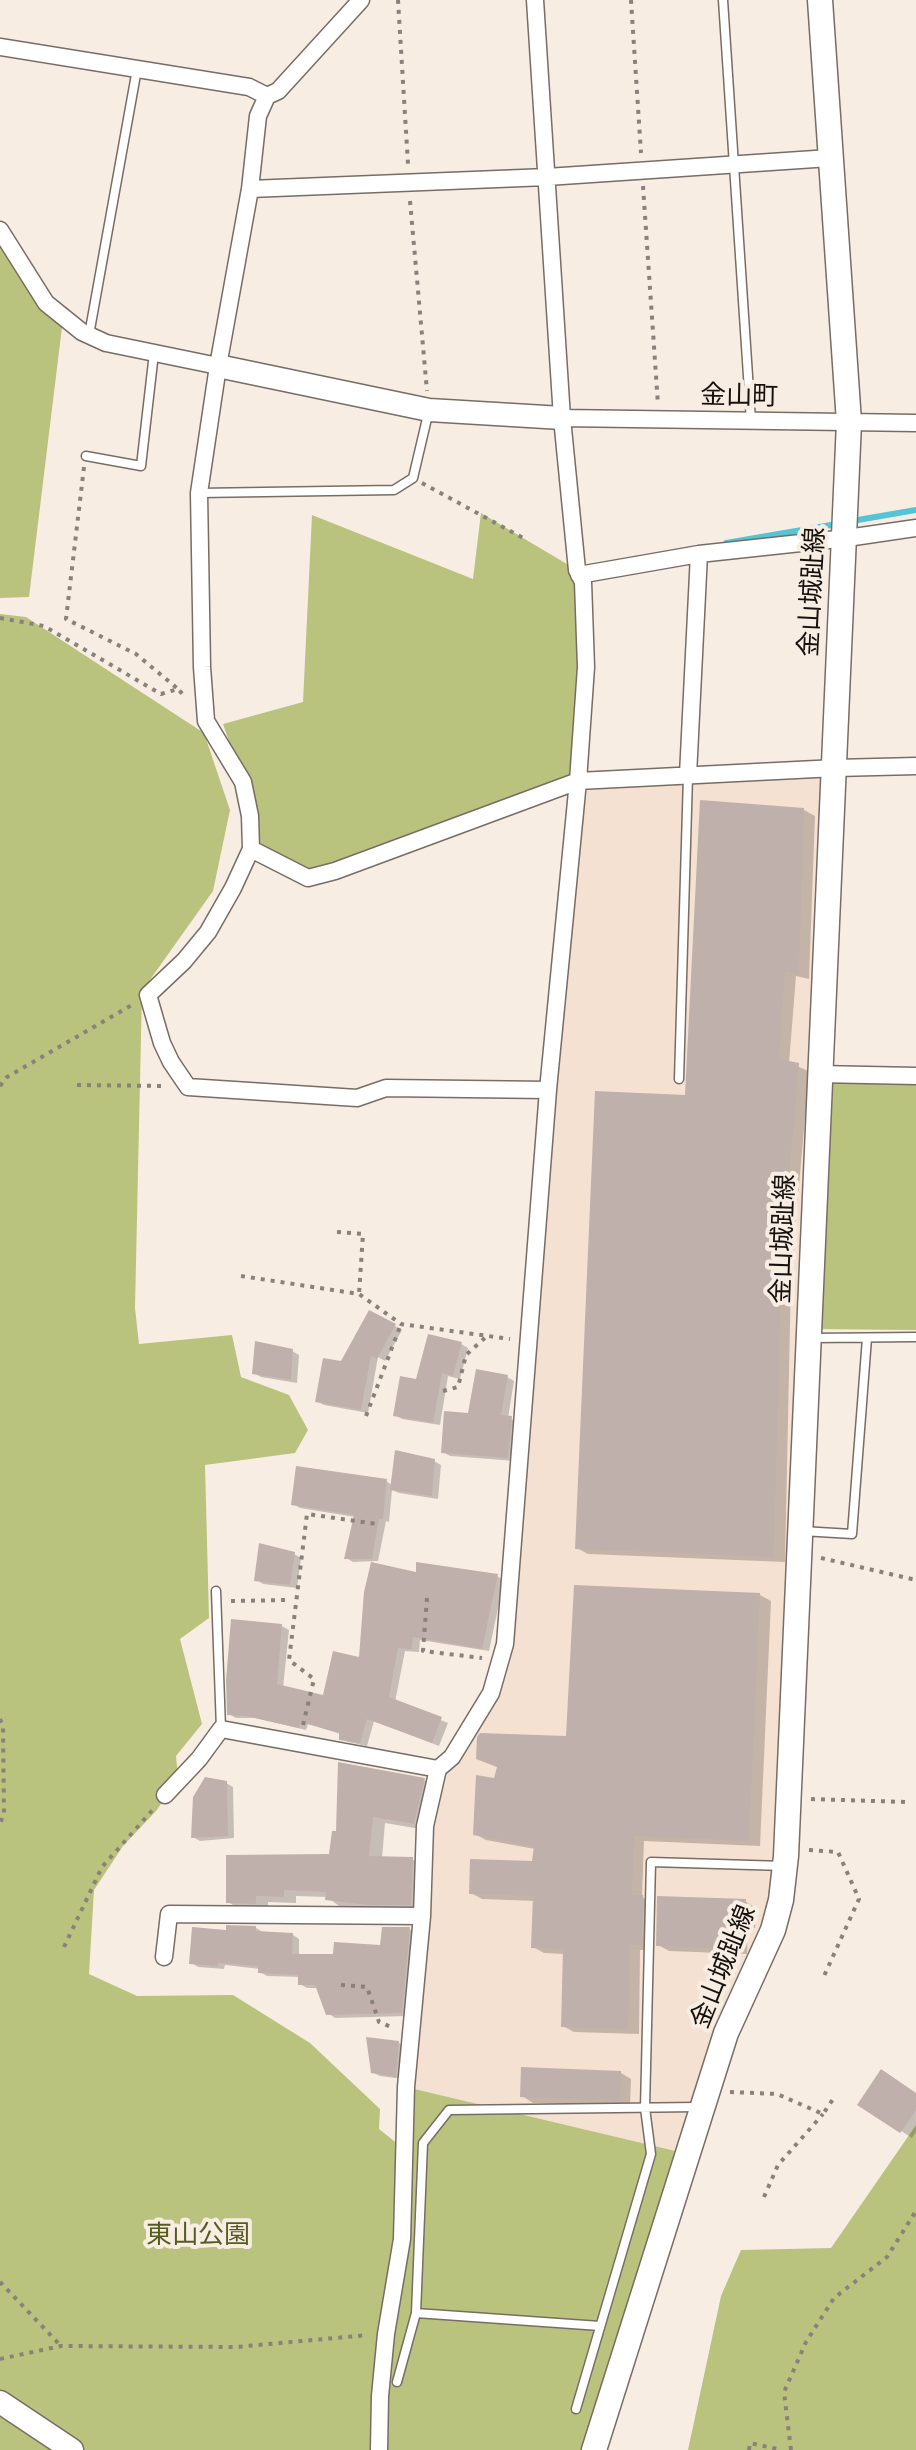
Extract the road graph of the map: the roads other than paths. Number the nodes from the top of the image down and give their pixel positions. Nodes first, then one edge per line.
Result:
1 (361, 0) edge
2 (535, 0) edge
3 (723, 0) edge
4 (820, 0) edge
5 (0, 47) edge
6 (137, 69) junction
7 (267, 96) junction
8 (830, 158) junction
9 (734, 165) junction
10 (547, 177) junction
11 (250, 189) junction
12 (0, 230) edge
13 (89, 335) junction
14 (154, 353) junction
15 (218, 366) junction
16 (429, 410) junction
17 (562, 418) junction
18 (751, 421) junction
19 (849, 422) junction
20 (916, 423) edge
21 (86, 456) road end
22 (199, 493) junction
23 (916, 528) edge
24 (843, 539) junction
25 (699, 554) junction
26 (579, 575) junction
27 (916, 766) edge
28 (833, 768) junction
29 (688, 775) junction
30 (578, 781) junction
31 (251, 849) junction
32 (818, 1074) junction
33 (916, 1076) edge
34 (679, 1079) dead end
35 (548, 1090) junction
36 (916, 1337) edge
37 (808, 1338) junction
38 (867, 1338) junction
39 (801, 1542) junction
40 (216, 1596) road end
41 (221, 1729) junction
42 (438, 1769) junction
43 (165, 1795) road end
44 (785, 1856) junction
45 (422, 1916) junction
46 (164, 1957) dead end
47 (705, 2099) junction
48 (645, 2108) junction
49 (416, 2313) junction
50 (600, 2326) junction
51 (397, 2382) dead end
52 (0, 2402) edge
53 (576, 2409) dead end
54 (72, 2450) edge
55 (379, 2450) edge
56 (594, 2450) edge

1 - 7 street
2 - 10 street
3 - 9 lane
4 - 8 main road, 金山城趾線
5 - 6 street
6 - 7 street
6 - 13 lane
7 - 11 street
8 - 9 street
8 - 19 main road, 金山城趾線
9 - 10 street
9 - 18 lane
10 - 11 street
10 - 17 street
11 - 15 street
12 - 13 street
13 - 14 street
14 - 15 street
14 - 21 lane
15 - 16 street
15 - 22 street
16 - 17 street
16 - 22 lane
17 - 18 street, 金山町
17 - 26 street
18 - 19 street, 金山町
19 - 20 street, 金山町
19 - 24 main road, 金山城趾線
22 - 31 street
23 - 24 street
24 - 25 street
24 - 28 main road, 金山城趾線
25 - 26 street
25 - 29 street
26 - 30 street
27 - 28 street
28 - 29 street
28 - 32 main road, 金山城趾線
29 - 30 street
29 - 34 lane
30 - 31 street
30 - 35 street
31 - 35 street
32 - 33 street
32 - 37 main road, 金山城趾線
35 - 42 street
36 - 38 lane
37 - 38 lane
37 - 39 main road, 金山城趾線
38 - 39 lane
39 - 44 main road, 金山城趾線
40 - 41 lane
41 - 42 street
41 - 43 street
42 - 45 street
44 - 47 main road, 金山城趾線
44 - 48 lane
45 - 46 street
45 - 55 street
47 - 48 lane
47 - 56 main road, 金山城趾線
48 - 49 lane
48 - 50 lane
49 - 50 lane
49 - 51 lane
50 - 53 lane
52 - 54 street

